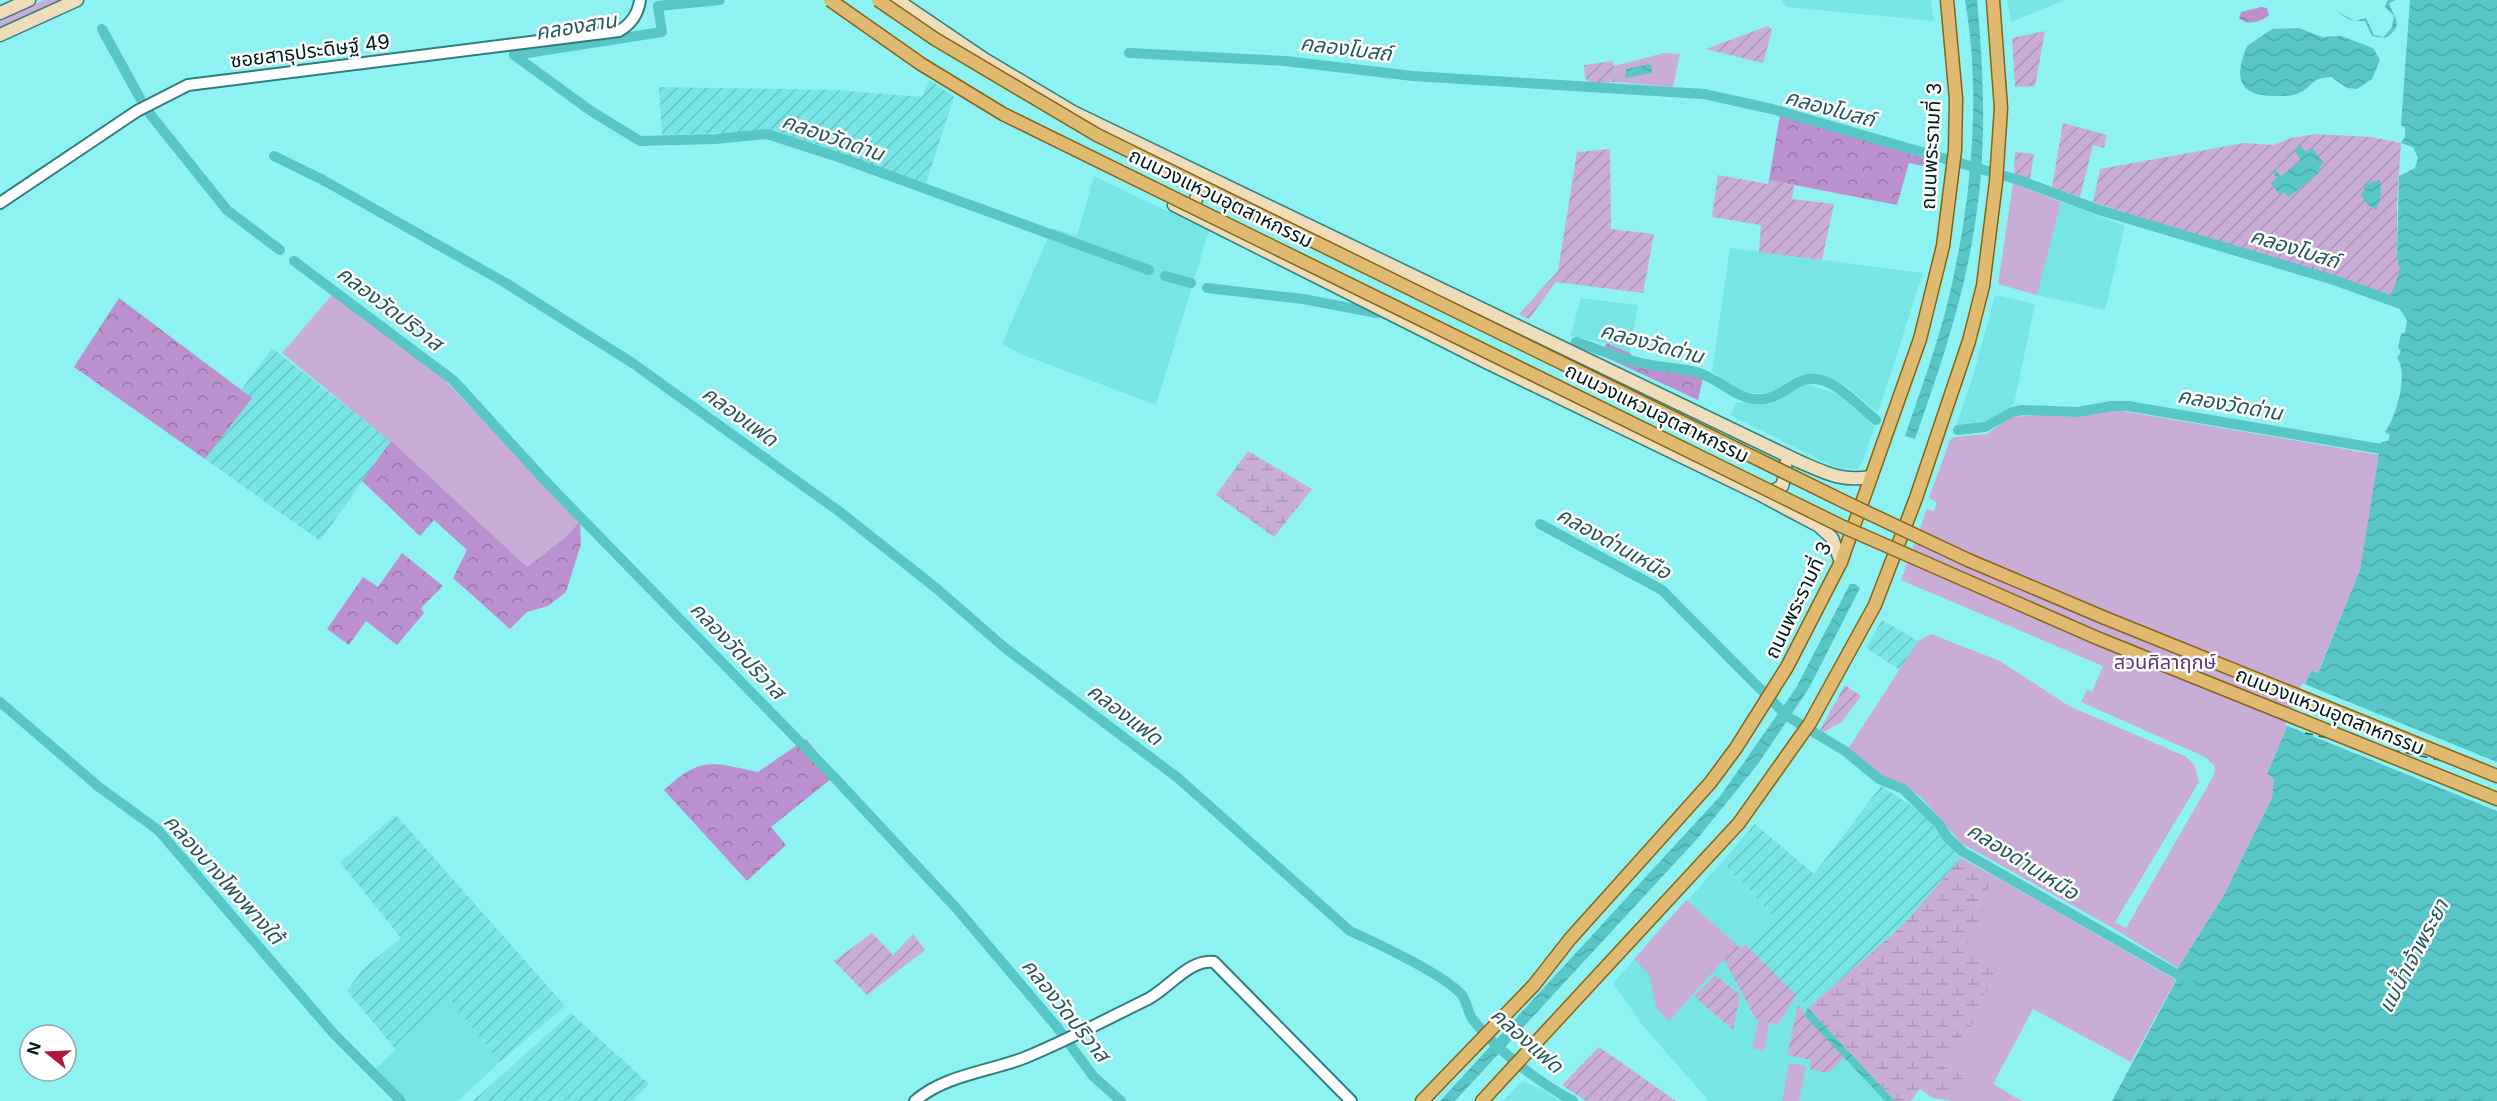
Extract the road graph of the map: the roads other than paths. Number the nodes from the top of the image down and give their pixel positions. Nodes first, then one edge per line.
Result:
1 (29, 0) edge
2 (77, 0) edge
3 (640, 0) edge
4 (824, 0) edge
5 (830, 0) edge
6 (878, 0) edge
7 (897, 0) edge
8 (1947, 0) edge
9 (1993, 0) edge
10 (0, 13) edge
11 (0, 35) edge
12 (1222, 183) junction
13 (0, 203) edge
14 (1205, 221) junction
15 (1774, 449) junction
16 (1871, 477) junction
17 (1757, 492) junction
18 (1841, 562) junction
19 (2497, 776) edge
20 (2497, 799) edge
21 (915, 1101) edge
22 (1351, 1101) edge
23 (1422, 1101) edge
24 (1482, 1101) edge

1 - 10 main road
2 - 11 main road
3 - 13 street, ซอยสาธุประดิษฐ์ 49
4 - 14 main road, ถนนวงแหวนอุตสาหกรรม
5 - 20 main road, ถนนวงแหวนอุตสาหกรรม, bridge
6 - 19 main road, ถนนวงแหวนอุตสาหกรรม, bridge
7 - 12 main road, ถนนวงแหวนอุตสาหกรรม
8 - 16 main road, ถนนพระรามที่ 3
9 - 24 main road
12 - 14 main road
12 - 15 main road, ถนนวงแหวนอุตสาหกรรม
14 - 17 main road, ถนนวงแหวนอุตสาหกรรม
15 - 16 main road, ถนนวงแหวนอุตสาหกรรม
15 - 17 main road
16 - 18 main road, ถนนพระรามที่ 3
17 - 18 main road, ถนนวงแหวนอุตสาหกรรม
18 - 23 main road, ถนนพระรามที่ 3
21 - 22 street

